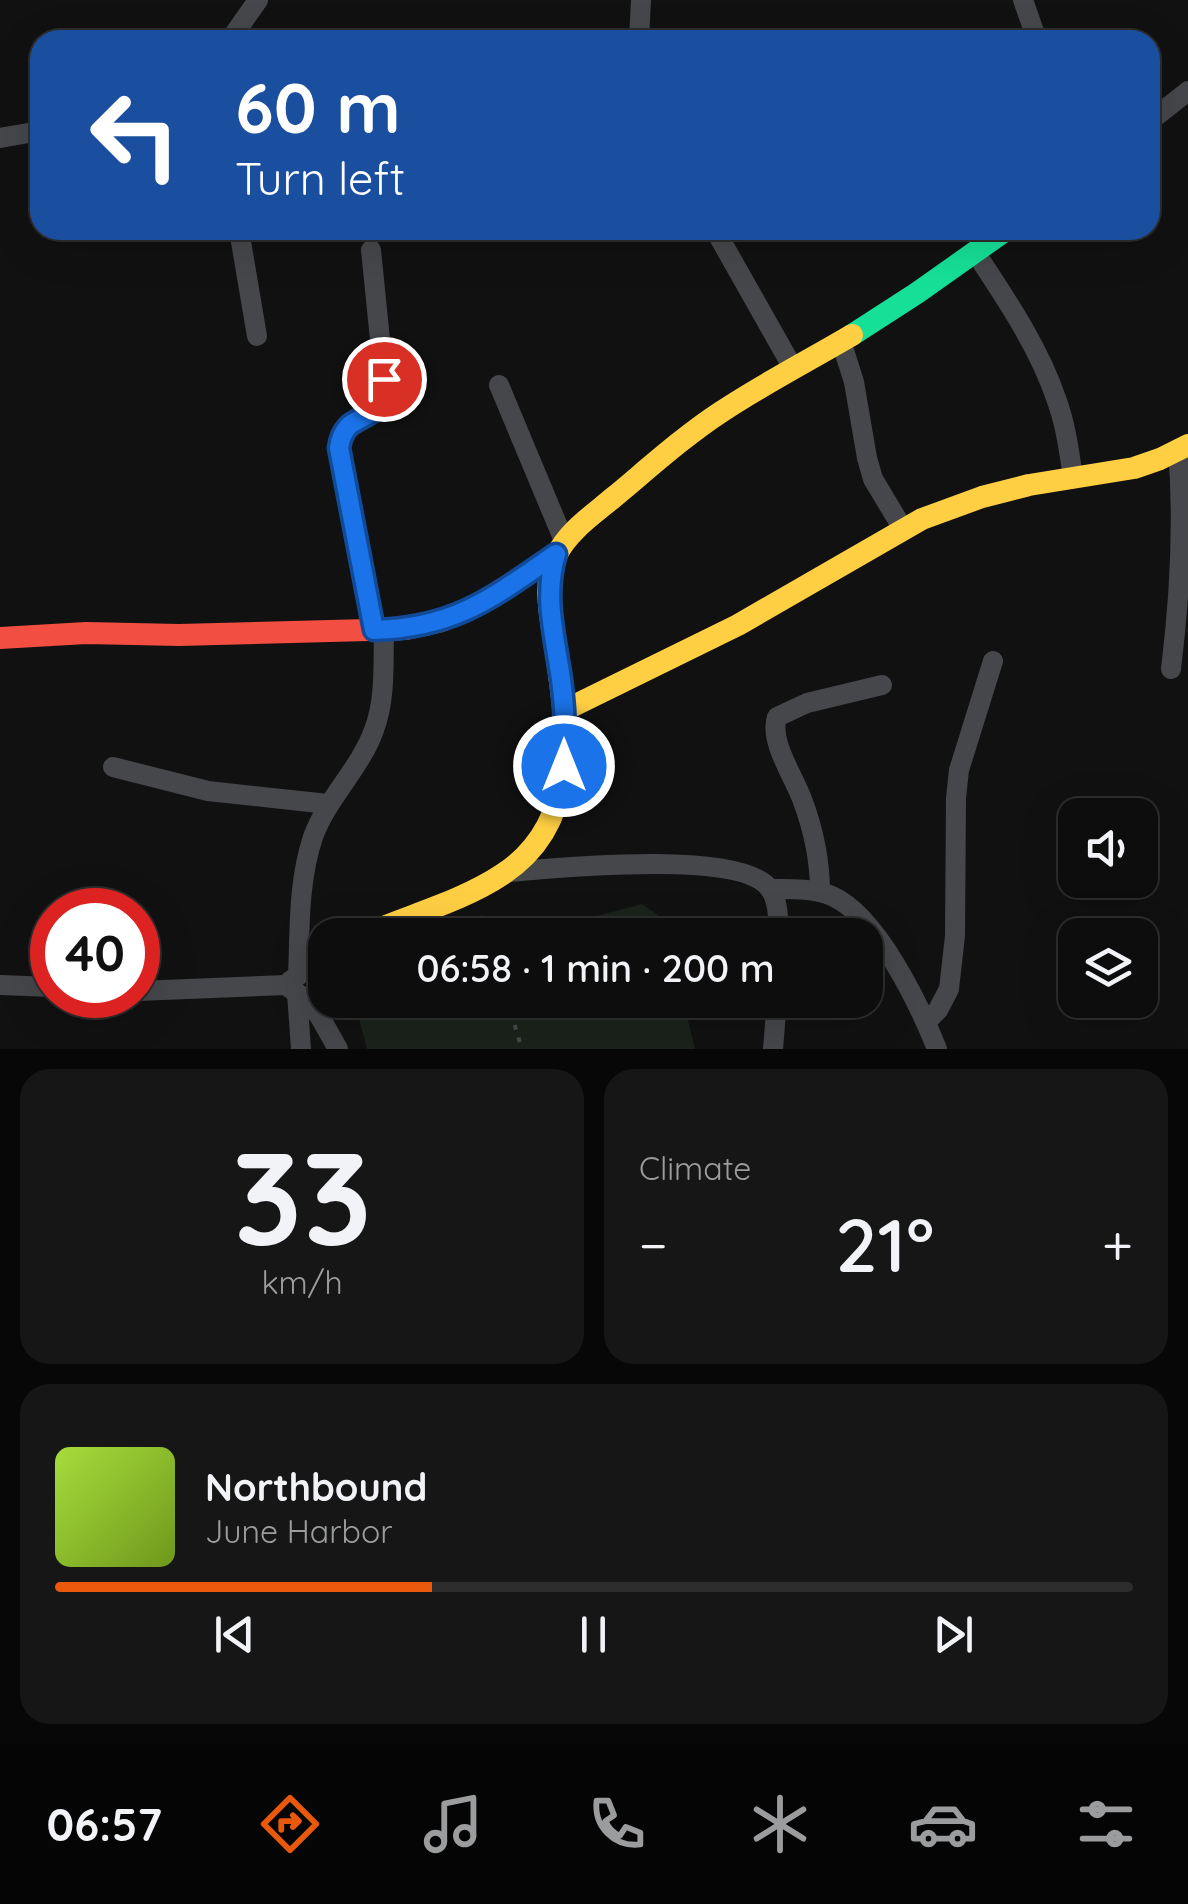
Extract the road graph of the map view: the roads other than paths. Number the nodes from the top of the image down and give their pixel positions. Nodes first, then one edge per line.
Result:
1 (258, 0) edge
2 (641, 0) edge
3 (1023, 0) edge
4 (237, 30) edge
5 (640, 30) edge
6 (1034, 30) edge
7 (1188, 92) edge
8 (1160, 113) edge
9 (30, 133) edge
10 (0, 138) edge
11 (241, 240) edge
12 (721, 240) edge
13 (992, 240) edge
14 (371, 250) dead end
15 (975, 252) junction
16 (257, 336) dead end
17 (841, 342) junction
18 (793, 368) junction
19 (499, 385) dead end
20 (1183, 447) edge
21 (1072, 477) junction
22 (1185, 511) edge
23 (903, 530) junction
24 (560, 549) junction
25 (379, 630) junction
26 (0, 638) edge
27 (993, 662) dead end
28 (1171, 669) dead end
29 (882, 685) dead end
30 (564, 710) junction
31 (113, 766) dead end
32 (328, 804) junction
33 (507, 872) junction
34 (770, 888) junction
35 (820, 892) junction
36 (405, 918) edge
37 (778, 918) edge
38 (308, 971) edge
39 (0, 984) edge
40 (293, 984) junction
41 (30, 986) edge
42 (160, 990) edge
43 (776, 1018) edge
44 (926, 1022) junction
45 (301, 1049) edge
46 (338, 1049) edge
47 (773, 1049) edge
48 (937, 1049) edge

1 - 4 street
2 - 5 street
3 - 6 street
7 - 8 street
9 - 10 street
11 - 16 street
12 - 18 street
13 - 15 street
14 - 25 street
15 - 17 street
15 - 21 street
17 - 18 street
17 - 23 street
18 - 24 street
19 - 24 street
20 - 21 street
20 - 22 street
21 - 23 street
22 - 28 street
23 - 30 street
24 - 25 street
24 - 30 street
25 - 26 street
25 - 32 street
27 - 44 street
29 - 35 street
30 - 33 street
31 - 32 street
32 - 40 street
33 - 34 street
33 - 36 street
34 - 35 street
34 - 37 street
35 - 44 street
38 - 40 street
39 - 41 street
40 - 42 street
40 - 45 street
40 - 46 street
43 - 47 street
44 - 48 street

